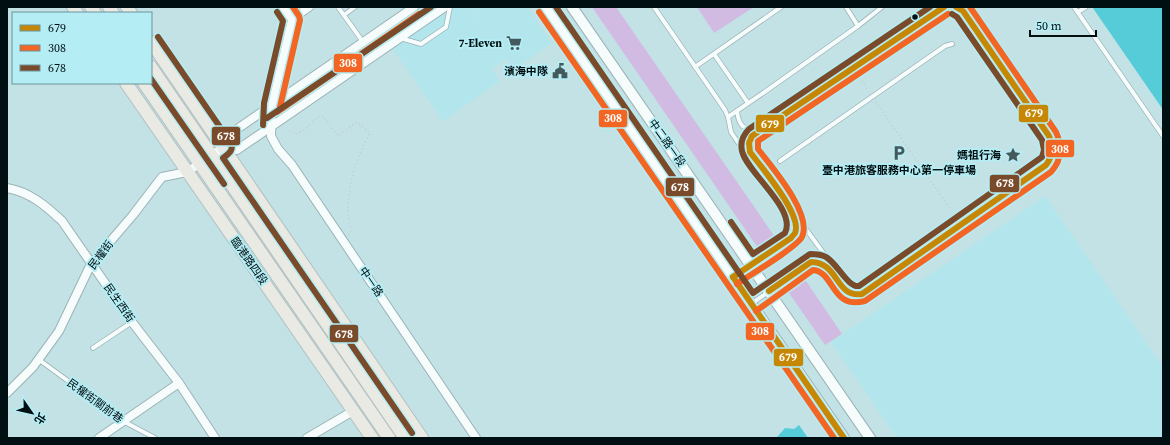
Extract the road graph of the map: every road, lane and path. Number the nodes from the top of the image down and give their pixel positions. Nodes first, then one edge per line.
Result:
1 (283, 7) edge
2 (295, 7) edge
3 (309, 7) edge
4 (338, 7) edge
5 (355, 7) edge
6 (414, 7) edge
7 (445, 7) edge
8 (450, 7) edge
9 (546, 7) edge
10 (572, 7) edge
11 (654, 7) edge
12 (781, 7) edge
13 (846, 7) edge
14 (882, 7) edge
15 (944, 7) edge
16 (956, 7) edge
17 (1074, 7) edge
18 (1086, 7) edge
19 (1078, 12) junction
20 (344, 15) junction
21 (292, 19) junction
22 (858, 26) junction
23 (400, 38) junction
24 (363, 42) junction
25 (152, 43) edge
26 (952, 44) dead end
27 (714, 54) junction
28 (695, 67) junction
29 (854, 68) junction
30 (152, 69) edge
31 (127, 84) edge
32 (145, 84) edge
33 (872, 97) junction
34 (748, 103) junction
35 (272, 105) junction
36 (737, 110) junction
37 (728, 117) junction
38 (271, 125) junction
39 (290, 131) dead end
40 (758, 132) junction
41 (1163, 136) edge
42 (224, 147) junction
43 (752, 155) junction
44 (212, 156) junction
45 (780, 161) dead end
46 (200, 164) junction
47 (187, 172) junction
48 (7, 188) edge
49 (787, 202) junction
50 (951, 210) dead end
51 (342, 240) junction
52 (91, 264) junction
53 (751, 265) junction
54 (836, 276) junction
55 (733, 278) junction
56 (769, 291) junction
57 (751, 304) junction
58 (132, 322) junction
59 (93, 348) dead end
60 (38, 359) junction
61 (178, 384) junction
62 (7, 393) edge
63 (353, 411) junction
64 (123, 421) junction
65 (99, 438) edge
66 (155, 438) edge
67 (215, 438) edge
68 (307, 438) edge
69 (372, 438) edge
70 (388, 438) edge
71 (405, 438) edge
72 (422, 438) edge
73 (476, 438) edge
74 (844, 438) edge
75 (870, 438) edge

1 - 21 street
2 - 21 street, 中一路
3 - 21 street
4 - 20 lane
5 - 20 lane
6 - 24 street
7 - 23 street
8 - 23 lane
9 - 55 street, 中二路一段
10 - 53 street, 中二路一段
11 - 28 lane
12 - 27 lane
13 - 22 lane
14 - 22 lane
15 - 29 lane
16 - 54 lane
17 - 19 lane
18 - 19 lane
19 - 41 lane
20 - 24 lane
21 - 35 street, 中一路
22 - 34 lane
23 - 38 street
24 - 35 street
25 - 42 main road
26 - 33 lane
27 - 28 lane
27 - 34 lane
28 - 37 lane
29 - 33 path
29 - 40 lane
30 - 44 main road
31 - 47 main road, 臨港路四段
32 - 46 main road, 臨港路四段
33 - 45 lane
33 - 50 path
34 - 36 lane
35 - 38 street, 中一路
35 - 42 street
36 - 37 lane
36 - 40 lane
37 - 43 lane
38 - 42 street
38 - 51 street, 中一路
39 - 51 path
40 - 43 lane
42 - 44 street, 民權街
42 - 72 main road
43 - 49 lane
44 - 46 street, 民權街
44 - 71 main road
46 - 47 street, 民權街
46 - 70 main road, 臨港路四段
47 - 52 street, 民權街
47 - 63 main road, 臨港路四段
48 - 52 street, 民生西街
49 - 53 lane
49 - 54 lane
51 - 73 street, 中一路
52 - 58 street, 民生西街
52 - 60 street, 民權街
53 - 55 lane
53 - 56 street, 中二路一段
54 - 56 lane
55 - 57 street, 中二路一段
56 - 57 lane
56 - 75 street, 中二路一段
57 - 74 street, 中二路一段
58 - 59 lane
58 - 61 street, 民生西街
60 - 62 street, 民權街
60 - 64 lane, 民權街關前巷
61 - 64 street
61 - 67 street, 民生西街
63 - 68 street
63 - 69 main road, 臨港路四段
64 - 65 street
64 - 66 lane, 民權街關前巷

